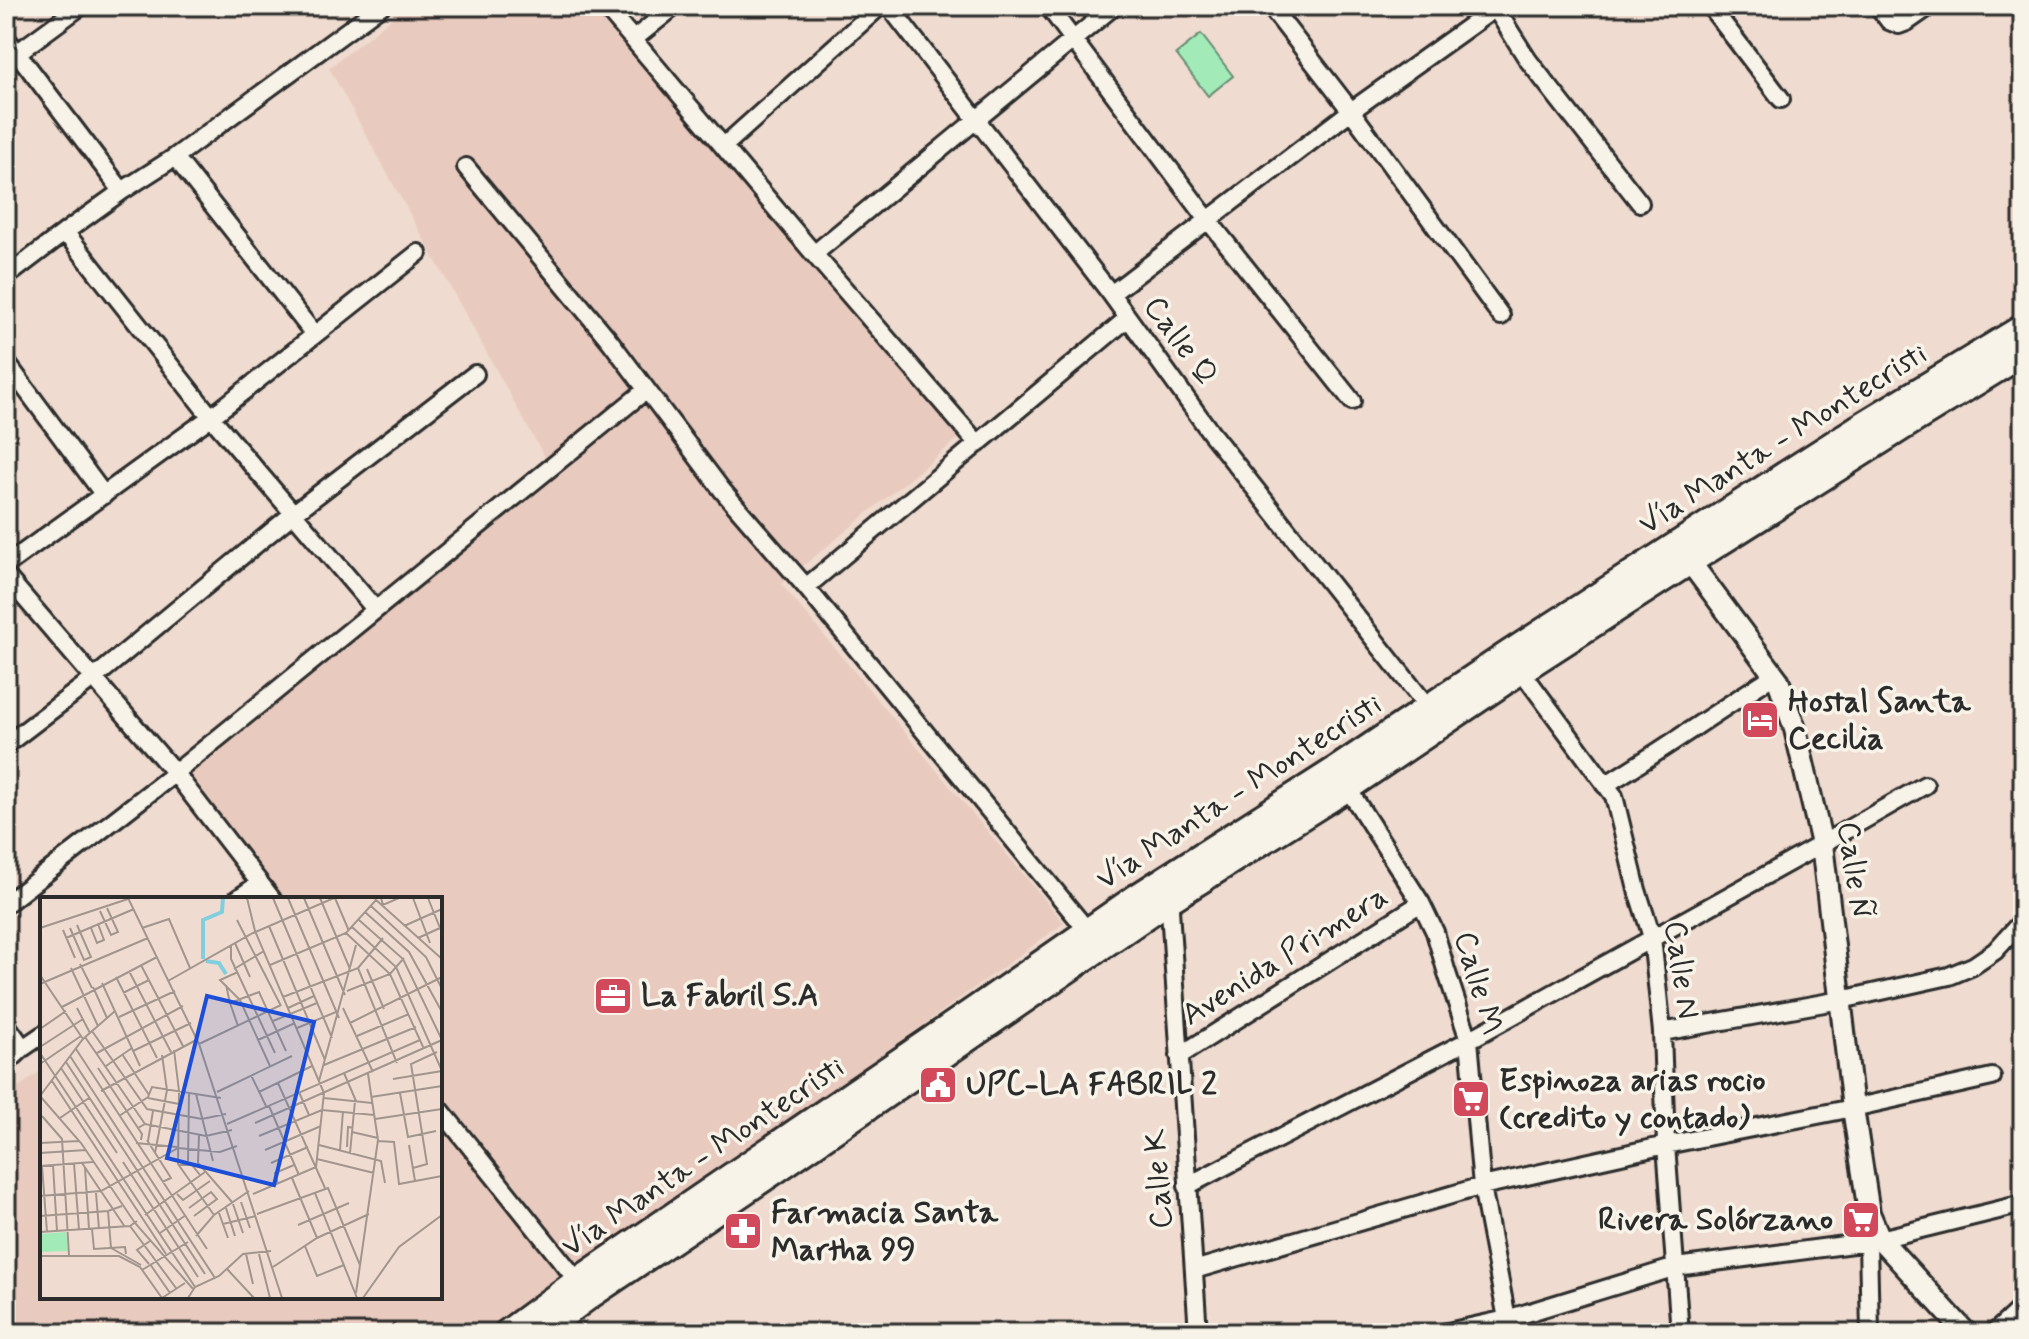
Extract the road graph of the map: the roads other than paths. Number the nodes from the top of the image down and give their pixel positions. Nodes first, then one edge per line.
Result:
1 (81, 6) edge
2 (381, 6) edge
3 (605, 6) edge
4 (675, 6) edge
5 (880, 6) edge
6 (889, 6) edge
7 (1048, 6) edge
8 (1114, 6) edge
9 (1270, 6) edge
10 (1710, 6) edge
11 (1878, 6) edge
12 (1930, 6) edge
13 (1496, 7) edge
14 (6, 38) edge
15 (634, 39) junction
16 (1073, 41) junction
17 (12, 57) edge
18 (1781, 99) dead end
19 (1351, 111) junction
20 (976, 119) junction
21 (724, 146) junction
22 (175, 157) junction
23 (466, 167) dead end
24 (122, 191) junction
25 (1640, 203) dead end
26 (1208, 220) junction
27 (65, 232) junction
28 (418, 253) dead end
29 (814, 254) junction
30 (6, 277) edge
31 (1111, 294) junction
32 (1501, 316) dead end
33 (1128, 318) junction
34 (2023, 327) edge
35 (314, 334) junction
36 (2023, 354) edge
37 (6, 362) edge
38 (475, 374) dead end
39 (646, 390) junction
40 (1352, 401) dead end
41 (211, 417) junction
42 (978, 444) junction
43 (104, 495) junction
44 (294, 513) junction
45 (1683, 553) junction
46 (6, 565) edge
47 (6, 576) edge
48 (806, 587) junction
49 (375, 609) junction
50 (1515, 662) junction
51 (1775, 675) junction
52 (94, 678) junction
53 (1435, 716) junction
54 (6, 745) edge
55 (175, 773) junction
56 (1342, 779) junction
57 (1605, 785) junction
58 (1925, 785) dead end
59 (1822, 844) junction
60 (260, 883) junction
61 (1168, 888) junction
62 (240, 897) edge
63 (270, 897) edge
64 (1421, 903) junction
65 (6, 904) edge
66 (2023, 920) edge
67 (1652, 937) junction
68 (1093, 938) junction
69 (1841, 1000) junction
70 (6, 1024) edge
71 (1662, 1032) junction
72 (40, 1036) edge
73 (1469, 1040) junction
74 (23, 1048) junction
75 (1179, 1056) junction
76 (6, 1064) edge
77 (1992, 1077) dead end
78 (1853, 1108) junction
79 (442, 1112) edge
80 (1666, 1145) junction
81 (1187, 1186) junction
82 (1482, 1186) junction
83 (2023, 1204) edge
84 (1874, 1241) junction
85 (1676, 1267) junction
86 (1194, 1270) junction
87 (584, 1289) junction
88 (2023, 1306) edge
89 (1507, 1326) edge
90 (541, 1327) edge
91 (506, 1333) edge
92 (1198, 1333) edge
93 (1443, 1333) edge
94 (1680, 1333) edge
95 (1870, 1333) edge
96 (1966, 1333) edge
97 (1994, 1333) edge

1 - 17 street
2 - 22 street
3 - 15 street
4 - 15 street
5 - 21 street
6 - 20 street, Calle Q
7 - 16 street
8 - 16 street
9 - 19 street
10 - 18 street
11 - 12 street
13 - 19 street
13 - 25 street
14 - 17 street
15 - 21 street
16 - 20 street
16 - 26 street
17 - 24 street
19 - 26 street
19 - 32 street
20 - 29 street
20 - 31 street, Calle Q
21 - 29 street
22 - 24 street
22 - 35 street
23 - 39 street
24 - 27 street
26 - 31 street
26 - 40 street
27 - 30 street
27 - 41 street
28 - 35 street
29 - 42 street
31 - 33 street, Calle Q
33 - 42 street
33 - 53 street, Calle Q
34 - 45 main road, Vía Manta - Montecristi
35 - 41 street
36 - 45 main road, Vía Manta - Montecristi
37 - 43 street
38 - 44 street
39 - 48 street
39 - 49 street
41 - 43 street
41 - 44 street
42 - 48 street
43 - 46 street
44 - 49 street
44 - 52 street
45 - 50 main road, Vía Manta - Montecristi
45 - 51 street, Calle Ñ
47 - 52 street
48 - 68 street
49 - 55 street
50 - 53 main road, Vía Manta - Montecristi
50 - 57 street, Calle N
51 - 57 street
51 - 59 street, Calle Ñ
52 - 54 street
52 - 55 street
53 - 56 main road, Vía Manta - Montecristi
55 - 60 street
55 - 65 street
56 - 61 main road, Vía Manta - Montecristi
56 - 64 street, Calle M
57 - 67 street, Calle N
58 - 59 street
59 - 67 street
59 - 69 street, Calle Ñ
60 - 62 street
60 - 63 street
61 - 68 main road, Vía Manta - Montecristi
61 - 75 street, Calle K
64 - 73 street, Calle M
64 - 75 street, Avenida Primera
66 - 69 street
67 - 71 street, Calle N
67 - 73 street
68 - 87 main road, Vía Manta - Montecristi
69 - 71 street
69 - 78 street, Calle Ñ
70 - 74 street
71 - 80 street, Calle N
72 - 74 street
73 - 81 street
73 - 82 street, Calle M
74 - 76 street
75 - 81 street, Calle K
77 - 78 street
78 - 80 street
78 - 84 street, Calle Ñ
79 - 87 street
80 - 82 street
80 - 85 street, Calle N
81 - 86 street, Calle K
82 - 86 street
82 - 89 street, Calle M
83 - 84 street
84 - 85 street
84 - 95 street, Calle Ñ
84 - 96 street
85 - 89 street
85 - 94 street, Calle N
86 - 92 street, Calle K
87 - 90 main road, Vía Manta - Montecristi
88 - 97 street
89 - 93 street
90 - 91 main road, Vía Manta - Montecristi

